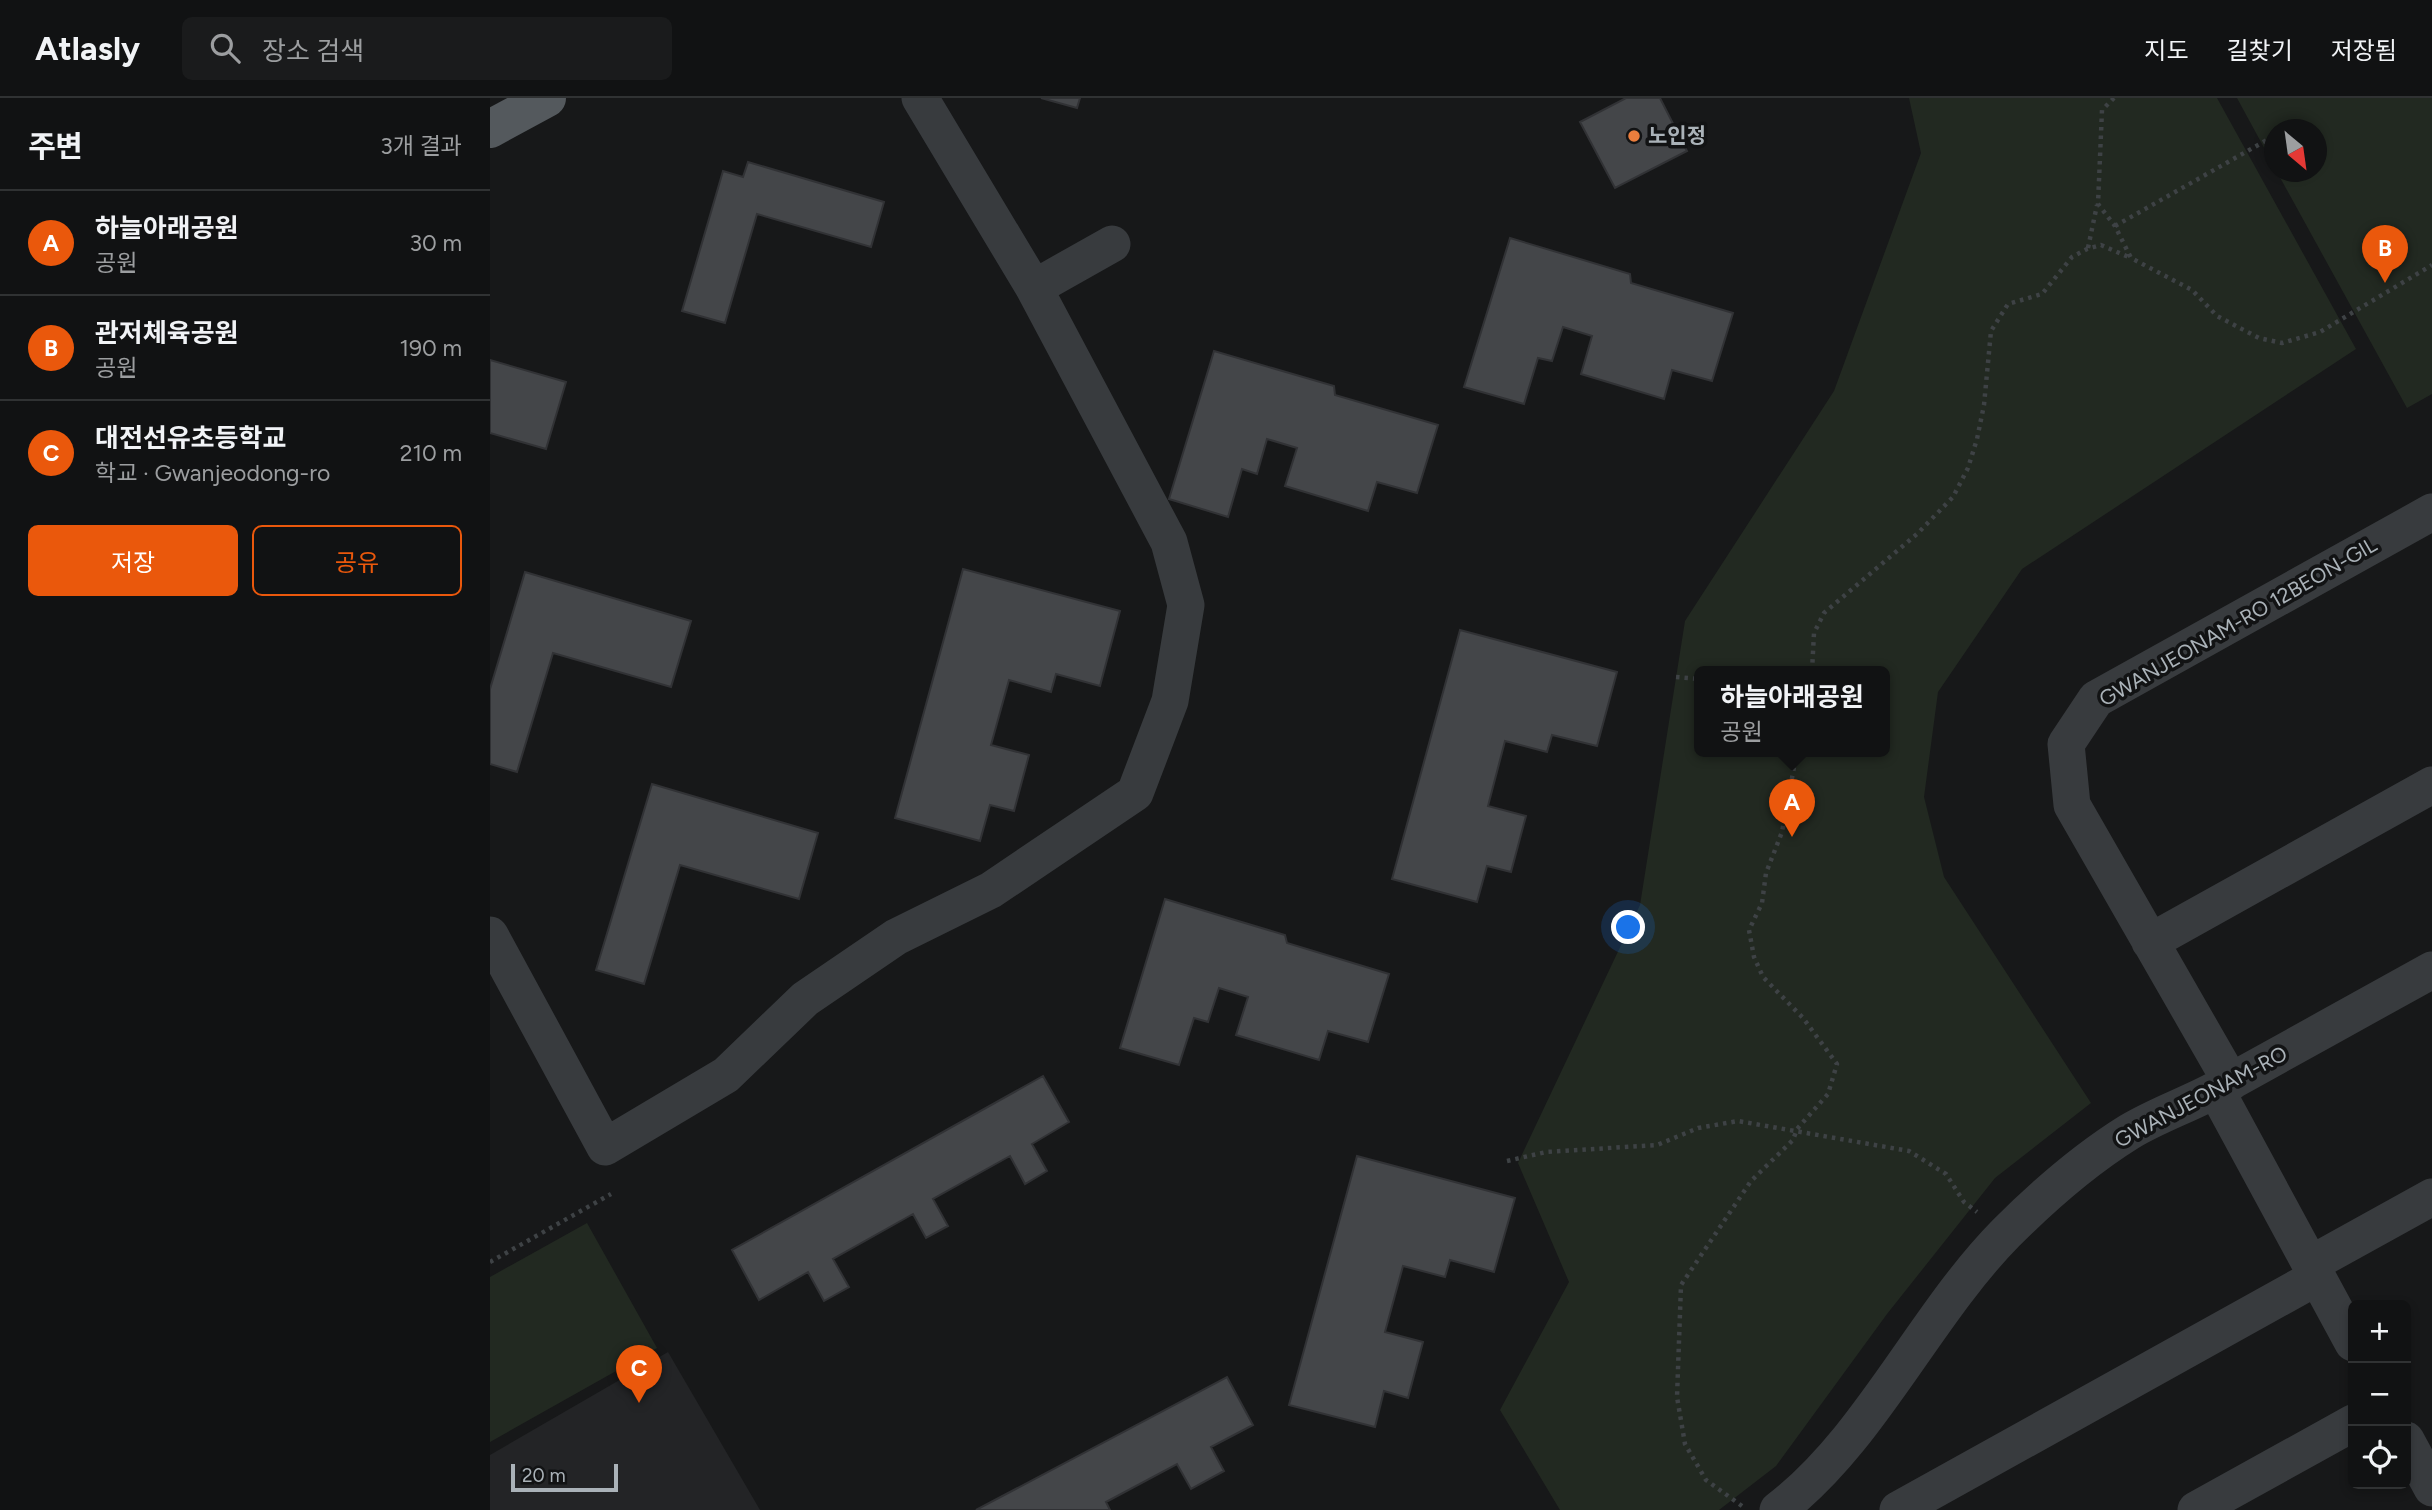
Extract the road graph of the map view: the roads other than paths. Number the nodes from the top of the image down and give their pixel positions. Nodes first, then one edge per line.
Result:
1 (547, 98) edge
2 (920, 98) edge
3 (490, 129) edge
4 (1111, 244) dead end
5 (1034, 288) junction
6 (2432, 512) edge
7 (2432, 785) edge
8 (490, 935) edge
9 (2150, 942) junction
10 (2432, 970) edge
11 (2223, 1086) junction
12 (2432, 1197) edge
13 (2314, 1271) junction
14 (2348, 1334) edge
15 (2348, 1426) edge
16 (2411, 1449) edge
17 (2432, 1488) edge
18 (1778, 1510) edge
19 (1898, 1510) edge
20 (2196, 1510) edge

1 - 3 main road
2 - 5 street
4 - 5 street
5 - 8 street
6 - 9 street, GWANJEONAM-RO 12BEON-GIL
7 - 9 street
9 - 11 street, GWANJEONAM-RO 12BEON-GIL
10 - 11 street, GWANJEONAM-RO
11 - 13 street, GWANJEONAM-RO 12BEON-GIL
11 - 18 street, GWANJEONAM-RO
12 - 13 street
13 - 14 street, GWANJEONAM-RO 12BEON-GIL
13 - 19 street
15 - 20 street
16 - 17 street

